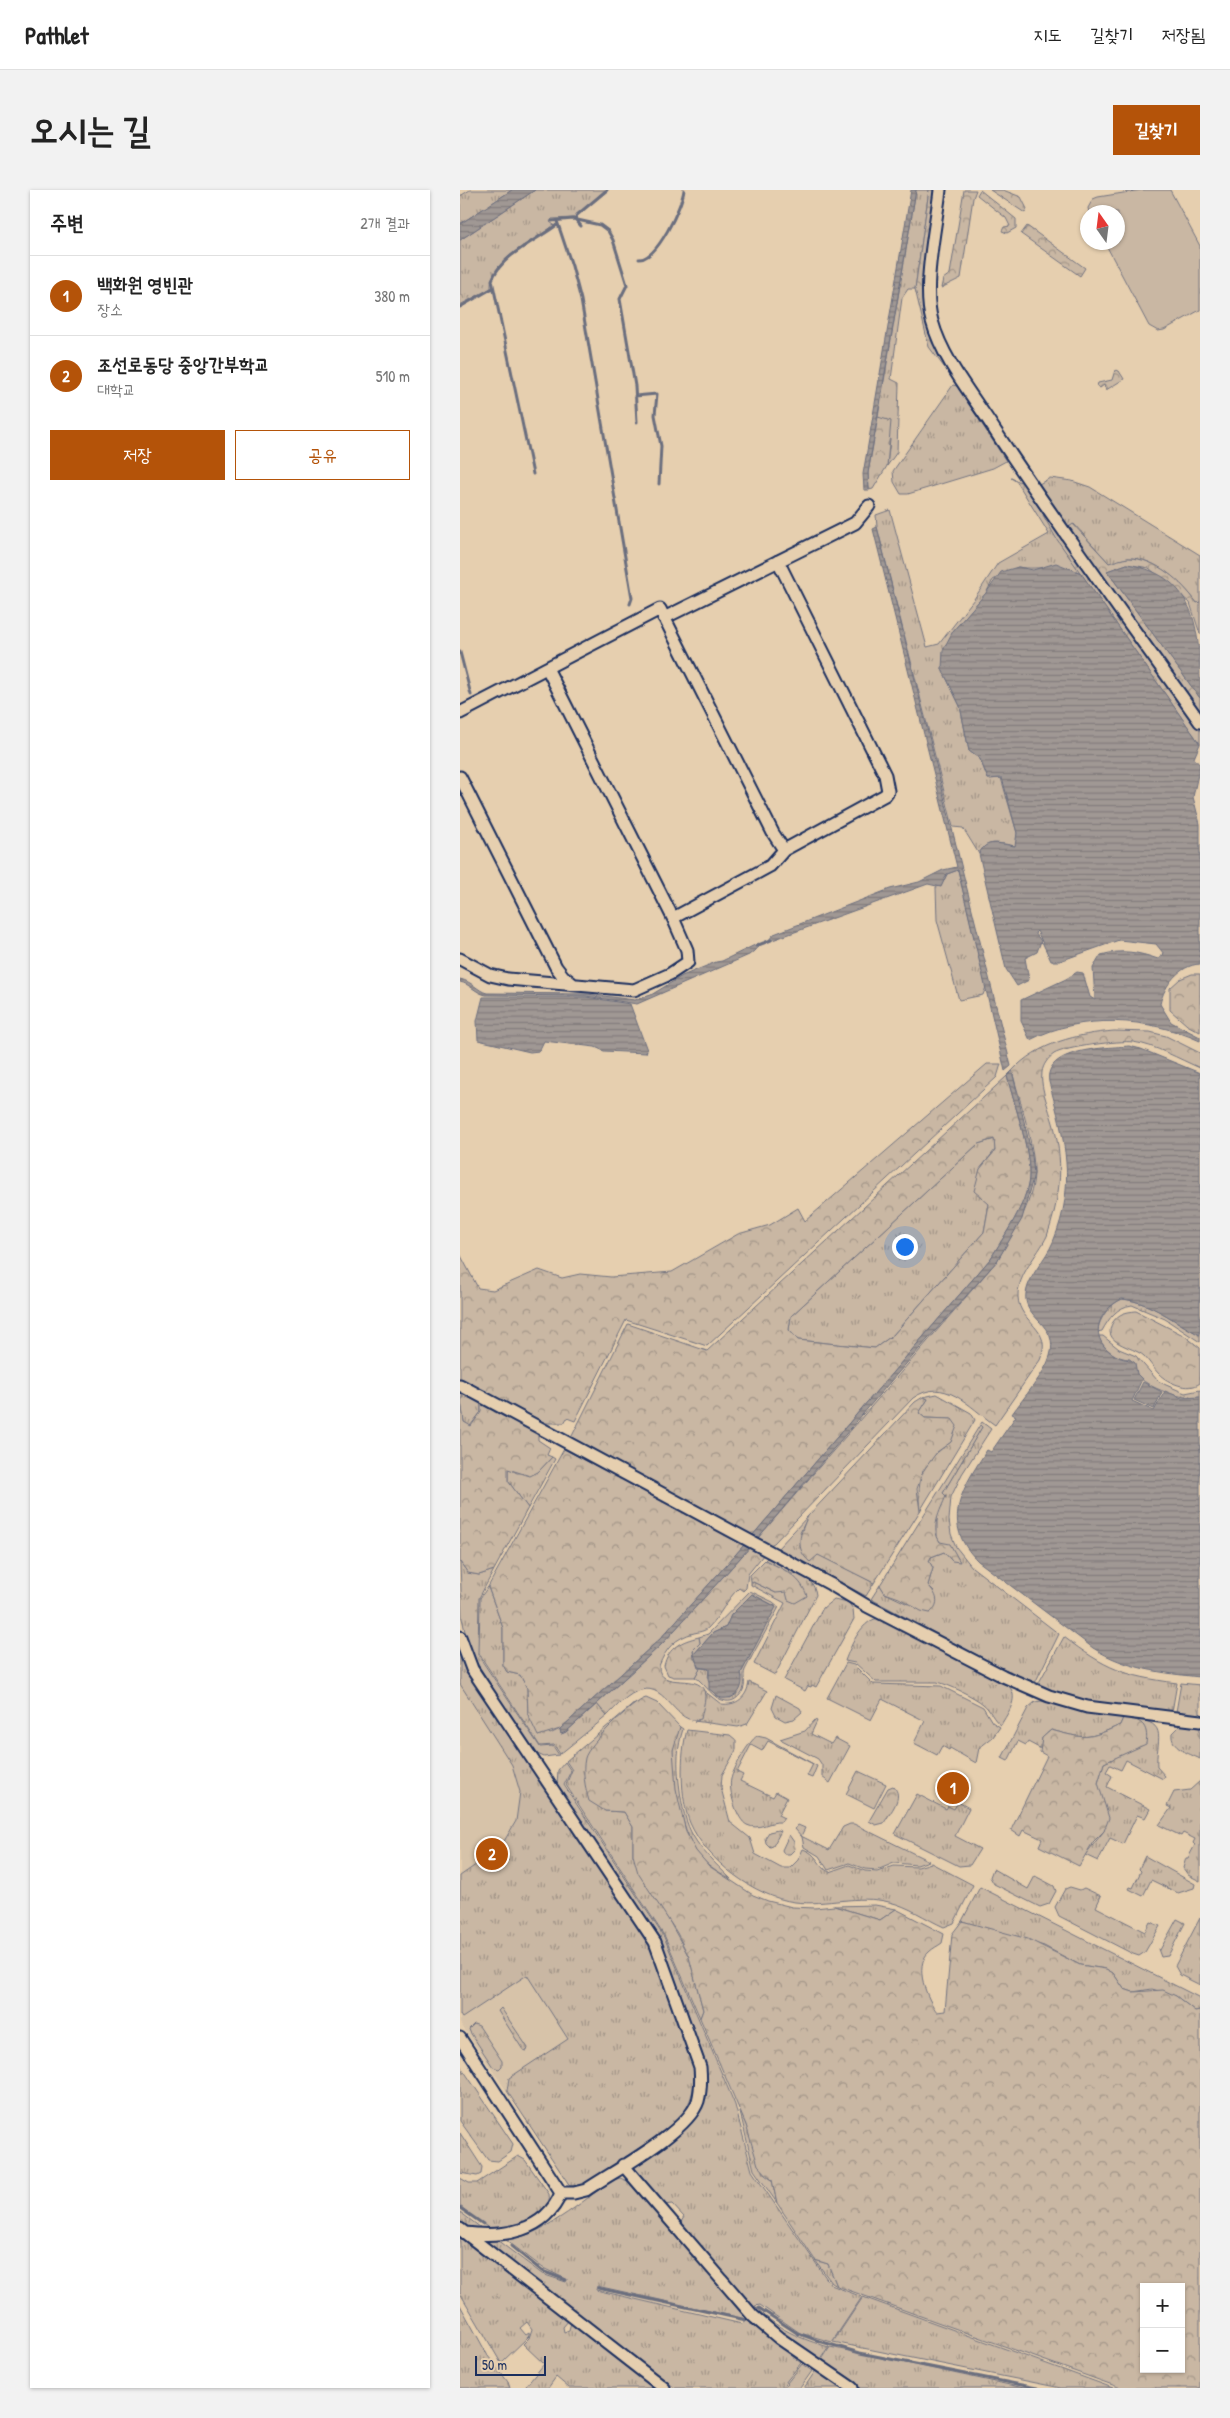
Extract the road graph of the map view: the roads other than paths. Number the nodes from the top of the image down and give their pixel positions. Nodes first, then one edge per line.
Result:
1 (940, 190) edge
2 (869, 506) dead end
3 (778, 561) junction
4 (664, 618) junction
5 (547, 668) junction
6 (460, 713) edge
7 (1200, 722) edge
8 (460, 777) edge
9 (784, 850) junction
10 (673, 918) junction
11 (460, 959) edge
12 (573, 984) junction
13 (460, 1385) edge
14 (460, 1637) edge
15 (1200, 1721) edge
16 (460, 2038) edge
17 (623, 2165) junction
18 (586, 2190) junction
19 (561, 2193) junction
20 (550, 2214) junction
21 (462, 2231) edge
22 (664, 2388) edge
23 (852, 2388) edge

1 - 7 street
2 - 3 street
3 - 4 street
3 - 9 street
4 - 5 street
4 - 9 street
5 - 6 street
5 - 10 street
8 - 12 street
9 - 10 street
10 - 12 street
11 - 12 street
13 - 15 street
14 - 17 street
16 - 19 street
17 - 18 street
17 - 23 street
18 - 19 street
18 - 20 street
19 - 20 street
20 - 21 street
21 - 22 street

